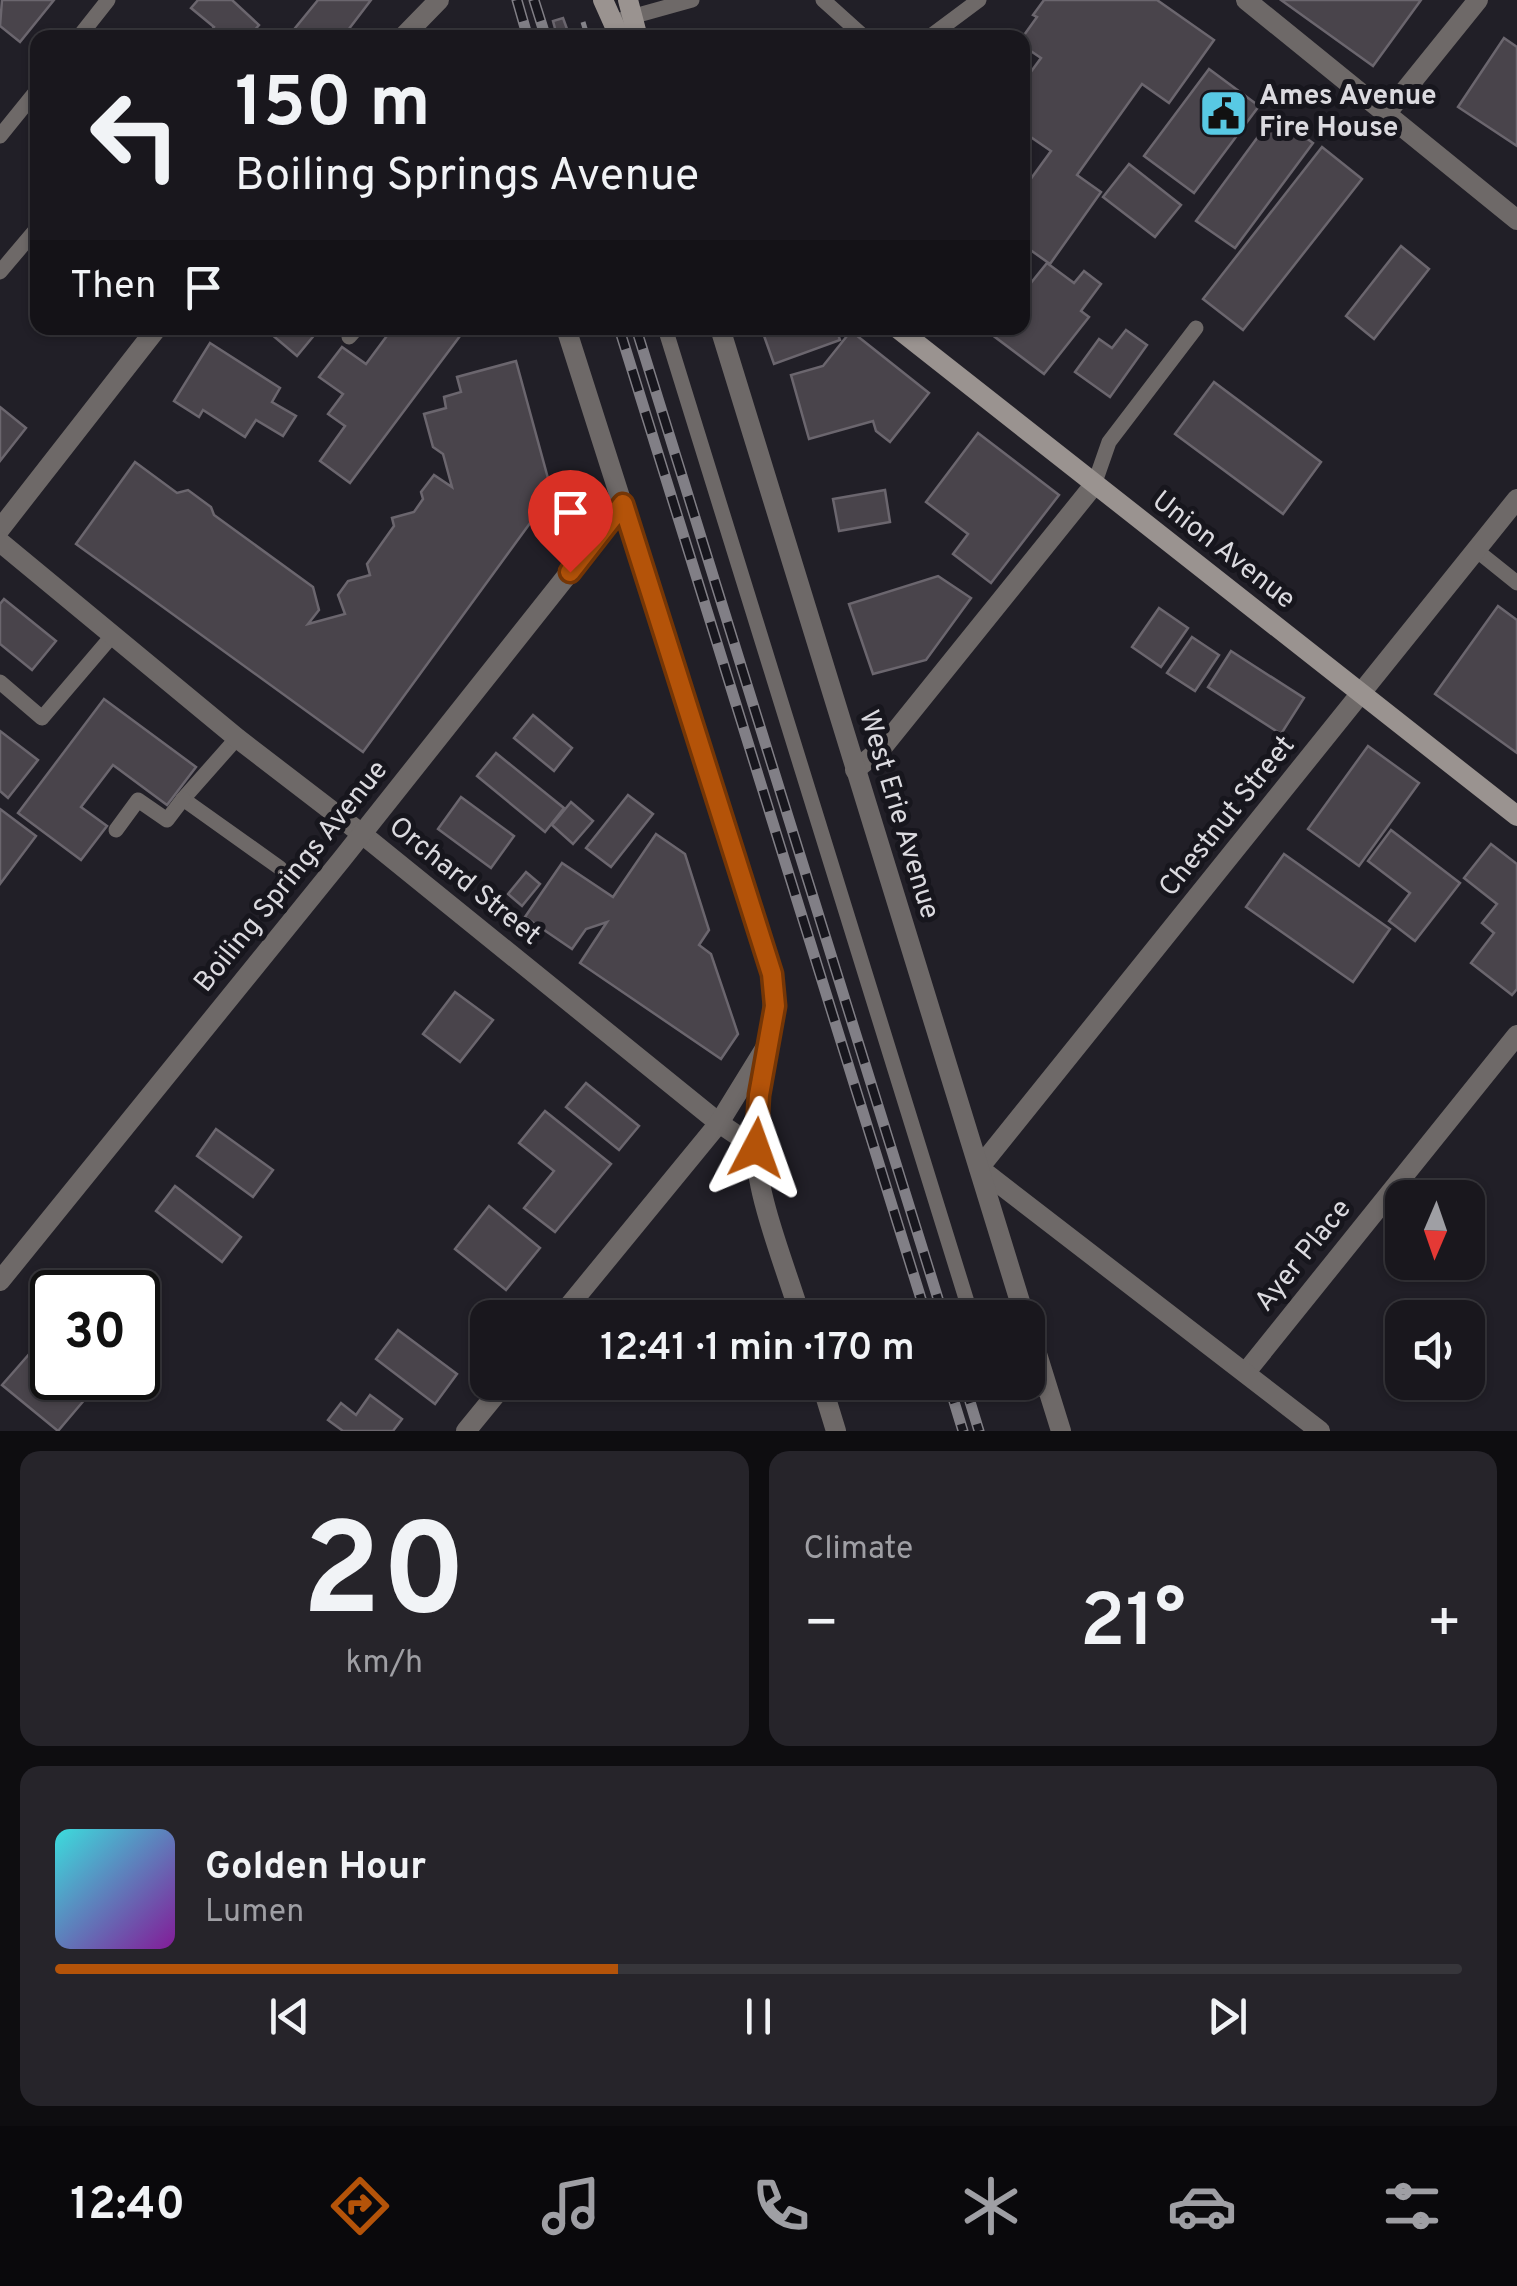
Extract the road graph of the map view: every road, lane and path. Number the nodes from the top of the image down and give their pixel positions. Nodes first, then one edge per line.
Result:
1 (108, 0) edge
2 (439, 0) edge
3 (603, 0) edge
4 (692, 0) edge
5 (824, 0) edge
6 (979, 0) edge
7 (1246, 0) edge
8 (1478, 0) edge
9 (624, 19) edge
10 (84, 30) edge
11 (410, 30) edge
12 (856, 30) edge
13 (939, 30) edge
14 (30, 99) edge
15 (1386, 114) junction
16 (0, 136) edge
17 (1517, 220) edge
18 (30, 236) edge
19 (0, 272) edge
20 (1196, 328) dead end
21 (152, 335) edge
22 (568, 335) edge
23 (666, 335) edge
24 (722, 335) edge
25 (906, 335) edge
26 (1094, 485) junction
27 (623, 504) junction
28 (1514, 508) edge
29 (0, 528) edge
30 (0, 542) edge
31 (1476, 550) junction
32 (1517, 583) edge
33 (112, 636) junction
34 (0, 682) edge
35 (1362, 694) junction
36 (237, 738) junction
37 (855, 770) junction
38 (183, 799) junction
39 (1517, 816) edge
40 (116, 830) dead end
41 (362, 834) junction
42 (280, 868) dead end
43 (1517, 1036) edge
44 (772, 1037) junction
45 (719, 1123) junction
46 (756, 1148) junction
47 (979, 1168) junction
48 (0, 1281) edge
49 (574, 1300) edge
50 (796, 1300) edge
51 (966, 1300) edge
52 (1019, 1300) edge
53 (1246, 1372) junction
54 (1045, 1381) edge
55 (1047, 1388) joint
56 (491, 1400) edge
57 (827, 1400) edge
58 (466, 1431) edge
59 (836, 1431) edge
60 (1061, 1431) edge
61 (1320, 1431) edge

1 - 10 lane
2 - 11 street
3 - 9 main road
4 - 9 lane
5 - 12 lane
6 - 13 lane
7 - 15 street
8 - 15 street
14 - 16 lane
15 - 17 street
18 - 19 lane
20 - 26 lane
21 - 29 street
22 - 27 street
23 - 51 lane
24 - 37 street, West Erie Avenue
25 - 26 main road, Union Avenue
26 - 35 main road, Union Avenue
26 - 37 street
27 - 41 street, Boiling Springs Avenue
27 - 44 street
28 - 31 street, Chestnut Street
30 - 33 street, Orchard Street
31 - 32 lane
31 - 35 street, Chestnut Street
33 - 34 lane
33 - 36 street, Orchard Street
35 - 39 main road, Union Avenue
35 - 47 street, Chestnut Street
36 - 38 lane
36 - 41 street, Orchard Street
37 - 47 street, West Erie Avenue
38 - 40 lane
38 - 42 lane
41 - 45 street, Orchard Street
41 - 48 street, Boiling Springs Avenue
43 - 53 street, Ayer Place
44 - 45 street
44 - 46 street
45 - 46 street, Orchard Street
45 - 49 street
46 - 50 street
47 - 52 street, West Erie Avenue
47 - 53 street
53 - 61 street
54 - 55 street
55 - 60 street
56 - 58 street
57 - 59 street

